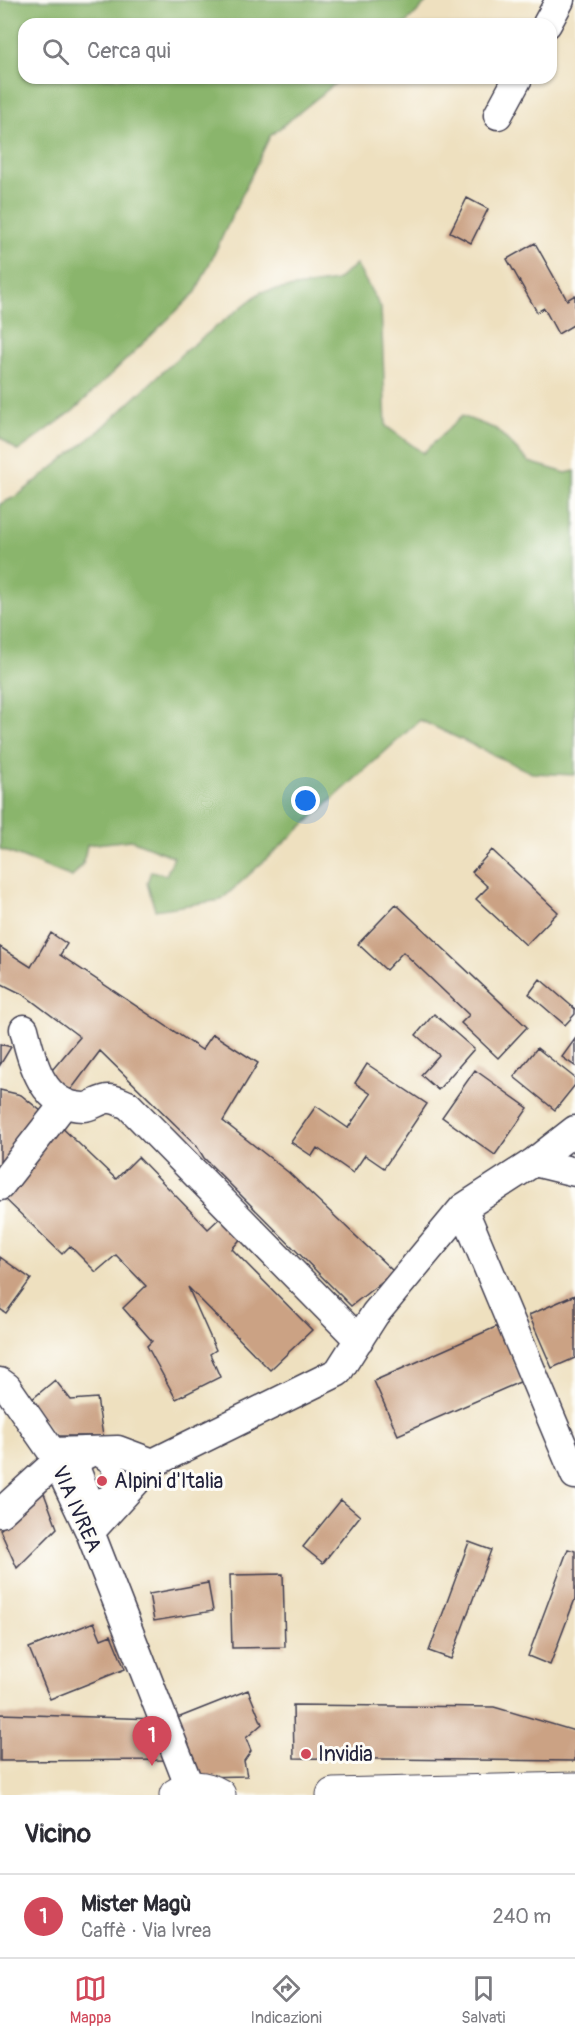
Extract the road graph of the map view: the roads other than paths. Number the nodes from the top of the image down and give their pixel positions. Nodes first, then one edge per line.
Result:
1 (560, 0) edge
2 (550, 18) edge
3 (515, 84) edge
4 (498, 115) dead end
5 (24, 1029) dead end
6 (64, 1104) junction
7 (575, 1130) edge
8 (534, 1162) junction
9 (575, 1172) edge
10 (0, 1186) edge
11 (463, 1208) junction
12 (359, 1340) junction
13 (0, 1382) edge
14 (64, 1458) junction
15 (153, 1463) junction
16 (575, 1475) edge
17 (0, 1513) edge
18 (90, 1532) junction
19 (575, 1789) edge
20 (195, 1793) edge
21 (333, 1795) edge

1 - 2 street
3 - 4 street
5 - 6 street
6 - 10 street
6 - 12 street
7 - 8 street
8 - 9 street
8 - 11 street
11 - 12 street
11 - 16 street
12 - 15 street
13 - 14 street
14 - 15 street, VIA IVREA
14 - 17 street
14 - 18 street, VIA IVREA
15 - 18 street
18 - 20 street, VIA IVREA
19 - 21 main road

